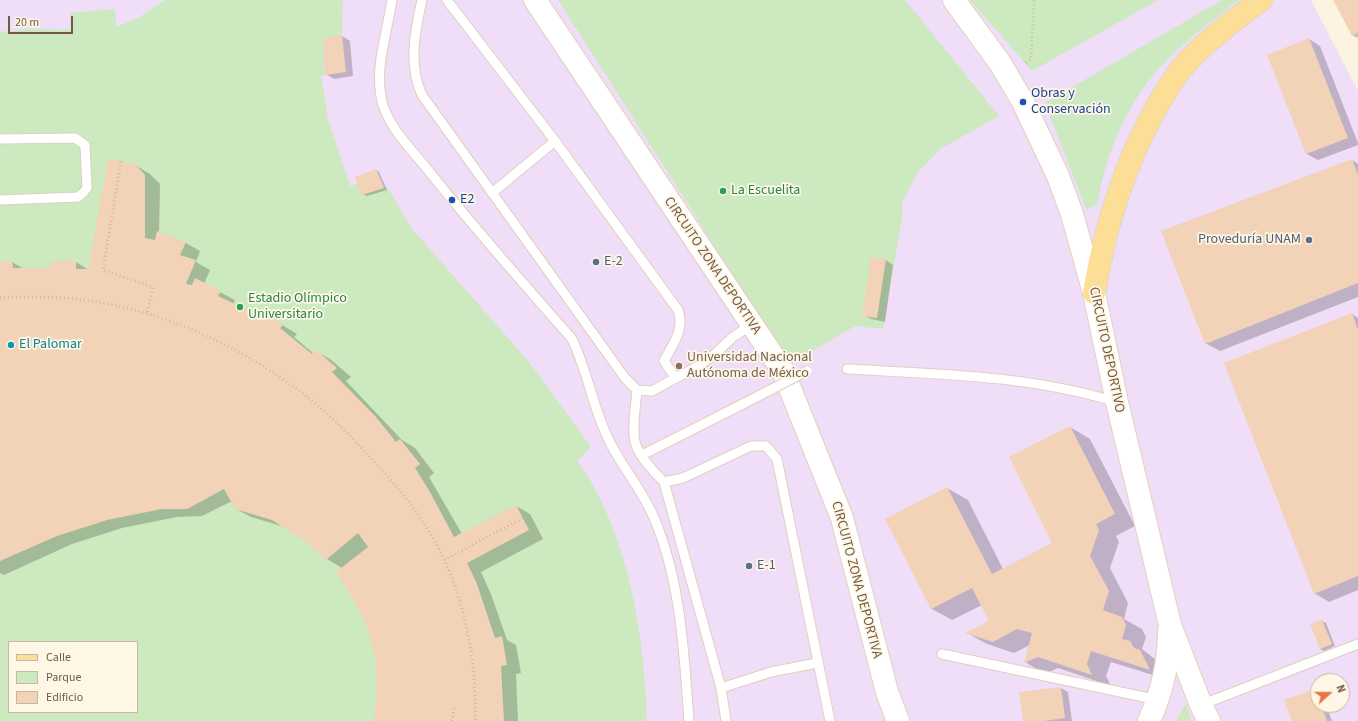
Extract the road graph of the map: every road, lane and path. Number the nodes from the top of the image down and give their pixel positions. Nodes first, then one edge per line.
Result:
1 (392, 0) edge
2 (422, 0) edge
3 (447, 0) edge
4 (534, 0) edge
5 (954, 0) edge
6 (1034, 0) edge
7 (1261, 0) edge
8 (1008, 77) junction
9 (0, 139) edge
10 (555, 141) junction
11 (121, 161) dead end
12 (492, 193) junction
13 (0, 200) edge
14 (1094, 293) junction
15 (0, 298) edge
16 (147, 314) junction
17 (751, 325) junction
18 (847, 369) dead end
19 (807, 371) dead end
20 (675, 377) junction
21 (638, 390) junction
22 (1117, 402) junction
23 (642, 455) junction
24 (664, 482) junction
25 (523, 518) dead end
26 (444, 560) junction
27 (1170, 625) junction
28 (1358, 644) edge
29 (942, 654) dead end
30 (818, 663) junction
31 (721, 688) junction
32 (1158, 700) junction
33 (454, 708) dead end
34 (1205, 713) edge
35 (452, 721) edge
36 (475, 721) edge
37 (688, 721) edge
38 (726, 721) edge
39 (830, 721) edge
40 (898, 721) edge
41 (1149, 721) edge

1 - 37 lane
2 - 12 lane
3 - 10 lane
4 - 17 street, CIRCUITO ZONA DEPORTIVA
5 - 8 street, CIRCUITO DEPORTIVO
6 - 8 path
7 - 14 main road
8 - 14 street, CIRCUITO DEPORTIVO
9 - 13 lane
10 - 12 lane
10 - 20 lane
11 - 16 path
12 - 21 lane
14 - 22 street, CIRCUITO DEPORTIVO
15 - 16 path
16 - 26 path
17 - 20 lane
17 - 40 street, CIRCUITO ZONA DEPORTIVA
18 - 22 lane
19 - 23 lane, bridge
20 - 21 lane
21 - 23 lane
22 - 27 street, CIRCUITO DEPORTIVO
23 - 24 lane
24 - 30 lane
24 - 31 lane
25 - 26 path
26 - 36 path
27 - 32 street
27 - 34 street, CIRCUITO DEPORTIVO
28 - 34 lane
29 - 32 lane
30 - 31 lane
30 - 39 lane
31 - 38 lane
32 - 41 street
33 - 35 path

